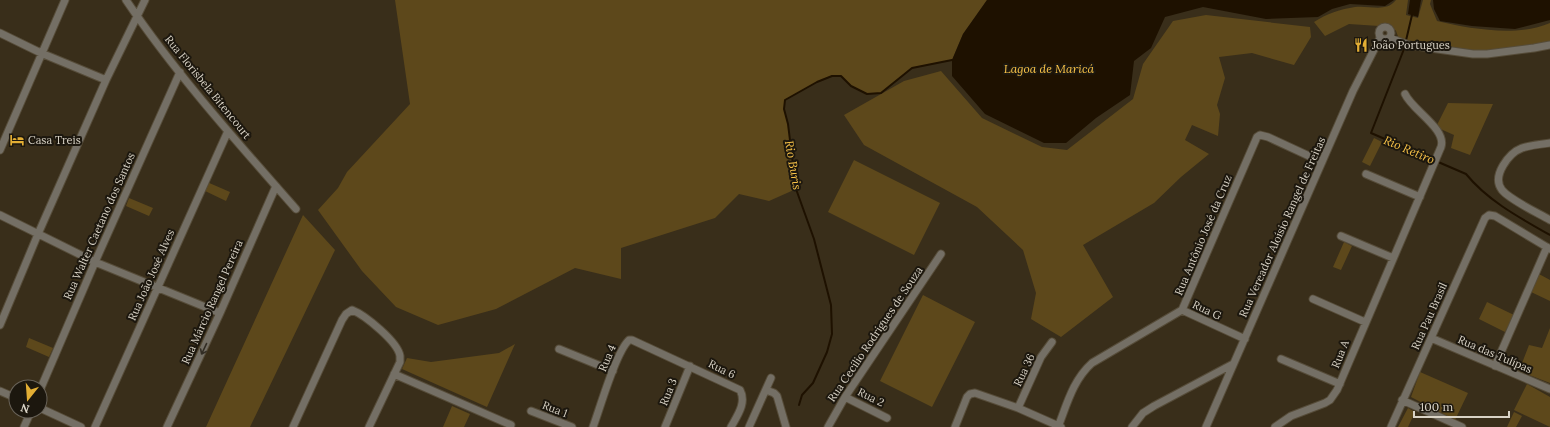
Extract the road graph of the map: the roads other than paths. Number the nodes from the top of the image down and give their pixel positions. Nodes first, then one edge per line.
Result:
1 (65, 0) edge
2 (126, 0) edge
3 (145, 0) edge
4 (137, 16) junction
5 (0, 33) edge
6 (1380, 38) junction
7 (1390, 38) junction
8 (1550, 45) edge
9 (42, 53) junction
10 (180, 72) junction
11 (106, 80) junction
12 (1405, 94) dead end
13 (228, 131) junction
14 (1550, 143) edge
15 (0, 150) edge
16 (1322, 162) junction
17 (1366, 174) dead end
18 (276, 186) junction
19 (1420, 197) junction
20 (296, 210) dead end
21 (0, 215) edge
22 (1550, 220) edge
23 (38, 234) junction
24 (1341, 236) dead end
25 (1548, 248) edge
26 (941, 254) dead end
27 (1393, 258) junction
28 (95, 262) junction
29 (158, 288) junction
30 (1313, 299) dead end
31 (1182, 310) junction
32 (220, 313) junction
33 (1365, 322) junction
34 (0, 325) edge
35 (1431, 338) junction
36 (1244, 339) junction
37 (1052, 342) dead end
38 (559, 349) dead end
39 (1281, 359) dead end
40 (1233, 364) junction
41 (690, 366) junction
42 (1495, 366) junction
43 (613, 371) junction
44 (394, 374) junction
45 (771, 378) dead end
46 (45, 379) edge
47 (1340, 384) junction
48 (1550, 389) edge
49 (766, 390) junction
50 (845, 397) junction
51 (1402, 400) junction
52 (1018, 408) junction
53 (531, 411) dead end
54 (48, 412) edge
55 (887, 418) dead end
56 (511, 425) dead end
57 (81, 427) edge
58 (95, 427) edge
59 (167, 427) edge
60 (293, 427) edge
61 (369, 427) edge
62 (572, 427) edge
63 (593, 427) edge
64 (665, 427) edge
65 (731, 427) edge
66 (749, 427) edge
67 (786, 427) edge
68 (828, 427) edge
69 (955, 427) edge
70 (1059, 427) edge
71 (1132, 427) edge
72 (1206, 427) edge
73 (1275, 427) edge
74 (1391, 427) edge
75 (1462, 427) edge

1 - 9 street
2 - 4 street, Rua Florisbela Bitencourt
3 - 4 street
4 - 10 street, Rua Florisbela Bitencourt
4 - 11 street
5 - 9 street
6 - 7 street
6 - 7 street
6 - 16 street, Rua Vereador Aloísio Rangel de Freitas
7 - 8 street
9 - 11 street
9 - 15 street
10 - 13 street, Rua Florisbela Bitencourt
10 - 28 street, Rua Walter Caetano dos Santos
11 - 23 street
12 - 19 street, Rua A
13 - 18 street, Rua Florisbela Bitencourt
13 - 29 street, Rua João José Alves
14 - 22 street
16 - 31 street, Rua Antônio José da Cruz
16 - 36 street, Rua Vereador Aloísio Rangel de Freitas
17 - 19 street
18 - 20 street, Rua Florisbela Bitencourt
18 - 32 street, Rua Márcio Rangel Pereira
19 - 27 street, Rua A
21 - 23 street
23 - 28 street
23 - 34 street
24 - 27 street
25 - 35 street, Rua Pau Brasil
25 - 42 street
26 - 50 street, Rua Cecílio Rodrigues de Souza
27 - 33 street, Rua A
28 - 29 street
28 - 46 street, Rua Walter Caetano dos Santos
29 - 32 street
29 - 58 street, Rua João José Alves
30 - 33 street
31 - 36 street, Rua G
31 - 70 street, Rua Antônio José da Cruz
32 -> 59 street, Rua Márcio Rangel Pereira
33 - 47 street, Rua A
35 - 42 street, Rua das Tulípas
35 - 51 street, Rua Pau Brasil
36 - 40 street, Rua Vereador Aloísio Rangel de Freitas
37 - 52 street, Rua 36
38 - 43 street
39 - 47 street
40 - 71 street
40 - 72 street, Rua Vereador Aloísio Rangel de Freitas
41 - 43 street, Rua 4
41 - 64 street, Rua 3
41 - 65 street, Rua 6
42 - 48 street, Rua das Tulípas
43 - 63 street, Rua 4
44 - 56 street
44 - 60 street
44 - 61 street
45 - 49 street
47 - 73 street, Rua A
49 - 66 street
49 - 67 street
50 - 55 street, Rua 2
50 - 68 street, Rua Cecílio Rodrigues de Souza
51 - 74 street, Rua Pau Brasil
51 - 75 street
52 - 69 street
52 - 70 street
53 - 62 street, Rua 1
54 - 57 street

